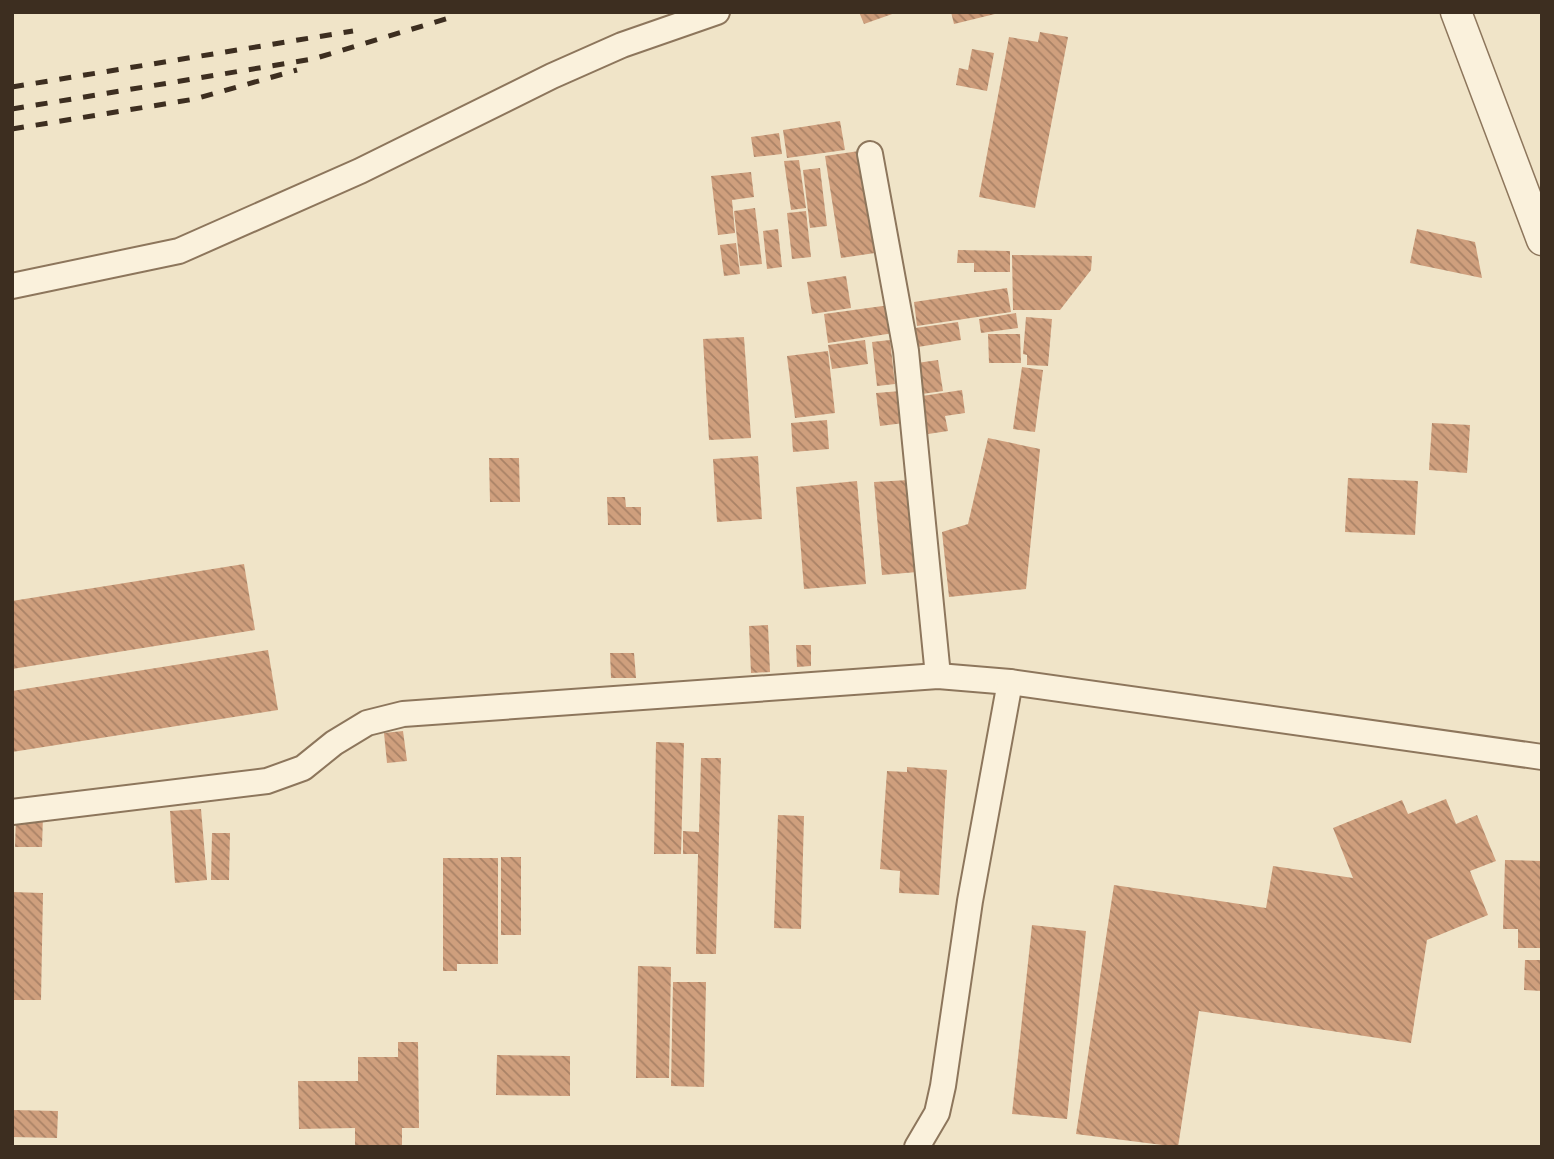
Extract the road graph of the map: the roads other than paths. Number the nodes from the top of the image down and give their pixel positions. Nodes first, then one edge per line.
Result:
1 (717, 12) edge
2 (1456, 12) edge
3 (870, 153) dead end
4 (1542, 240) edge
5 (12, 286) edge
6 (939, 676) junction
7 (1010, 682) junction
8 (1542, 757) edge
9 (12, 813) edge
10 (917, 1147) edge

1 - 5 street
2 - 4 street
3 - 6 street
6 - 7 street
6 - 9 street
7 - 8 street
7 - 10 street

